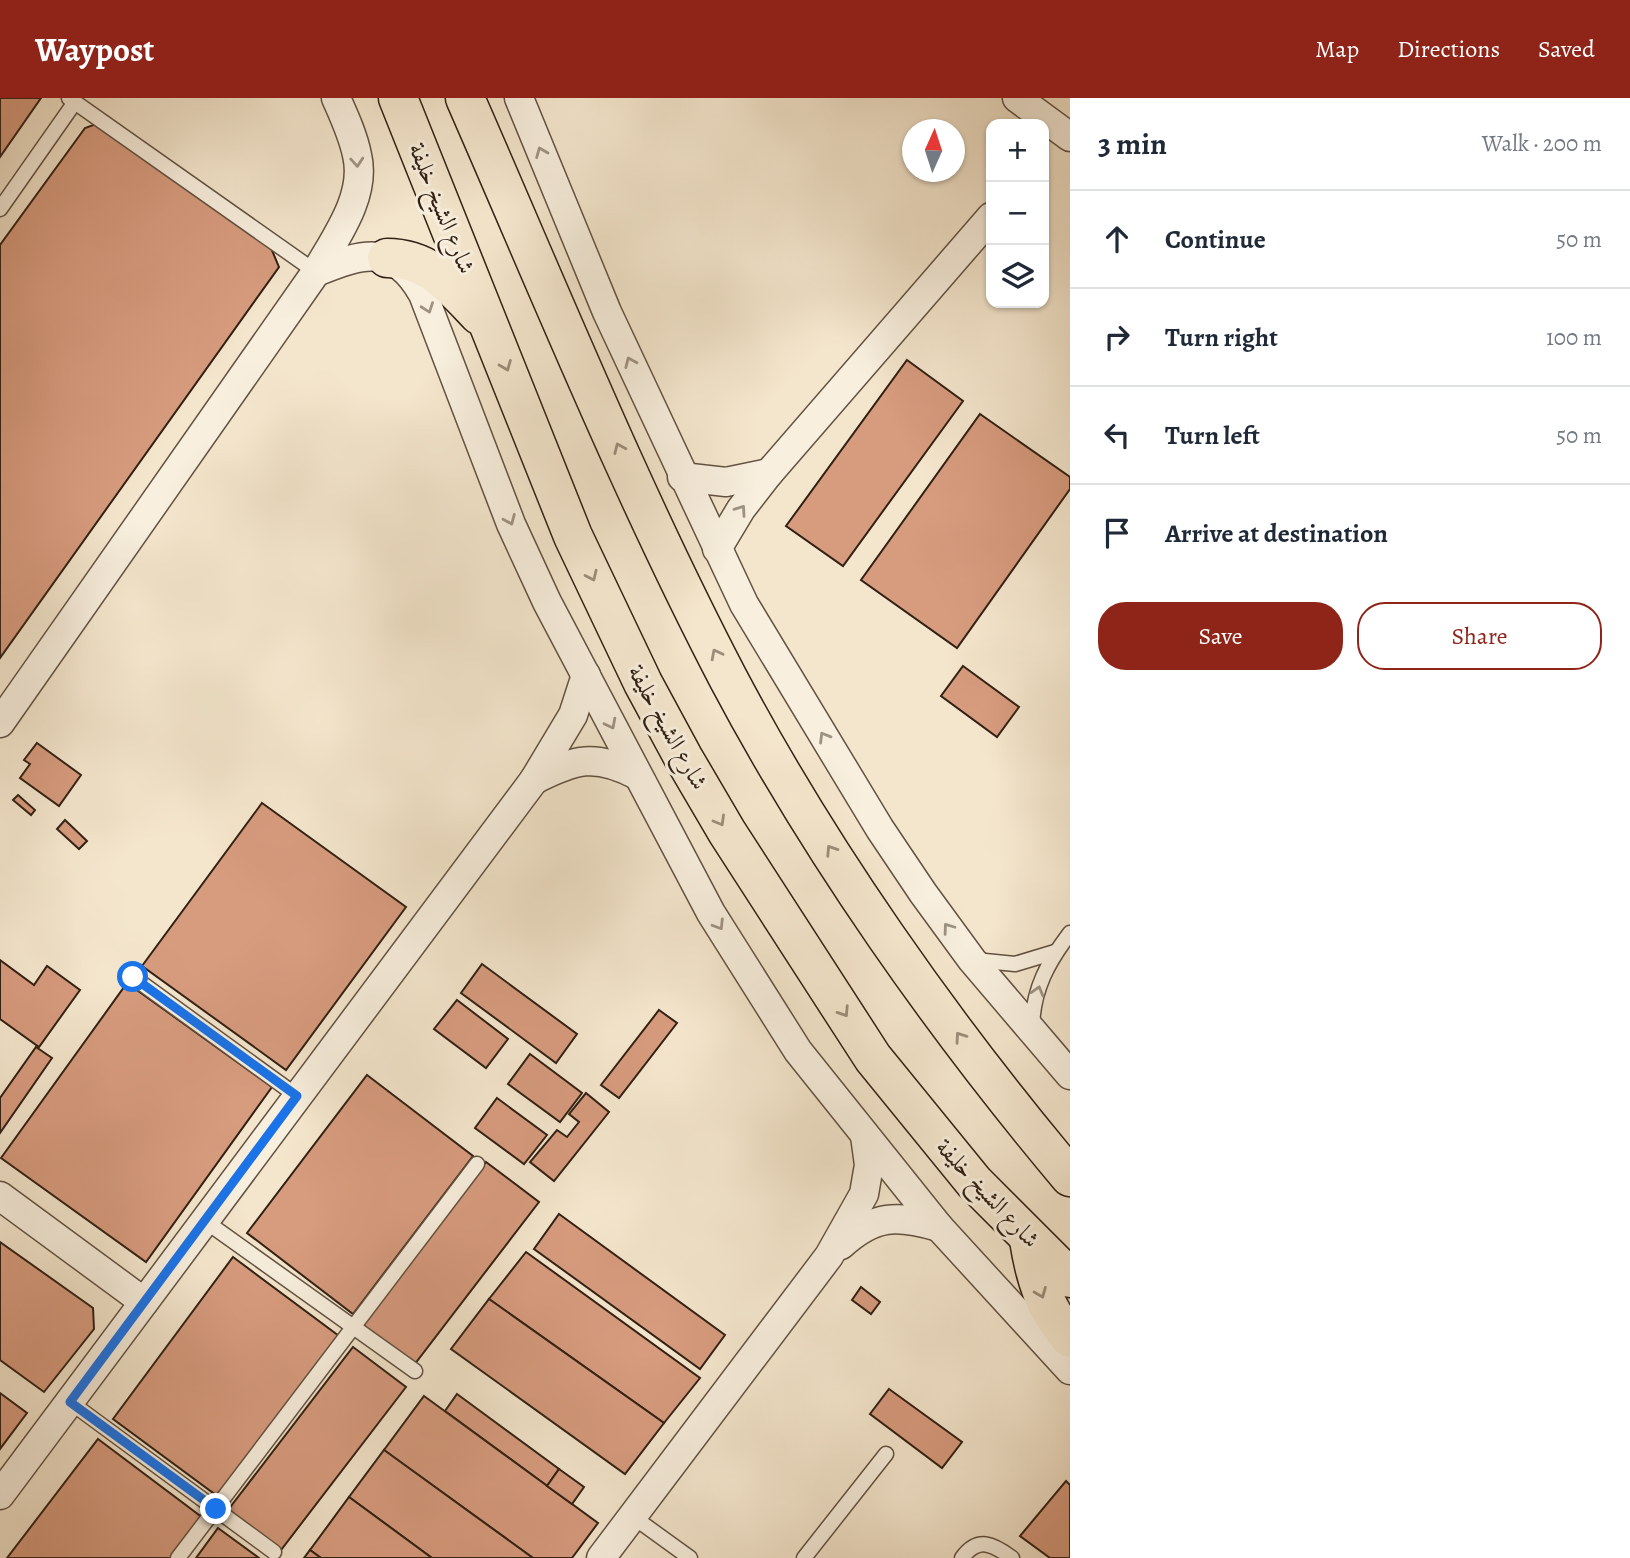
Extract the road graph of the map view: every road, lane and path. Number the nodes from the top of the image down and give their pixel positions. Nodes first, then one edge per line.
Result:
1 (336, 98) edge
2 (398, 98) edge
3 (465, 98) edge
4 (519, 98) edge
5 (1017, 98) edge
6 (72, 100) edge
7 (1061, 133) edge
8 (0, 209) edge
9 (986, 223) edge
10 (387, 258) junction
11 (316, 272) junction
12 (491, 329) junction
13 (769, 473) junction
14 (682, 477) junction
15 (717, 549) junction
16 (586, 675) junction
17 (0, 723) edge
18 (637, 775) junction
19 (534, 780) junction
20 (1070, 933) edge
21 (1055, 953) junction
22 (972, 960) junction
23 (133, 977) dead end
24 (1032, 1034) junction
25 (1070, 1074) edge
26 (999, 1093) junction
27 (297, 1096) junction
28 (866, 1136) junction
29 (1070, 1138) edge
30 (477, 1164) dead end
31 (1070, 1177) edge
32 (0, 1196) edge
33 (205, 1221) junction
34 (939, 1227) junction
35 (1029, 1240) junction
36 (829, 1256) junction
37 (1070, 1278) edge
38 (144, 1302) junction
39 (353, 1327) junction
40 (1070, 1338) edge
41 (1070, 1370) edge
42 (415, 1371) dead end
43 (70, 1402) junction
44 (886, 1454) dead end
45 (0, 1495) edge
46 (216, 1509) junction
47 (632, 1516) junction
48 (274, 1552) dead end
49 (178, 1558) edge
50 (601, 1558) edge
51 (690, 1558) edge
52 (804, 1558) edge
53 (962, 1558) edge
54 (1012, 1558) edge

1 -> 11 street
2 - 12 highway, شارع الشيخ خليفة
26 -> 3 highway
14 -> 4 street
5 - 7 street
6 - 8 lane
6 - 11 lane
9 - 13 street
10 - 11 street
10 - 12 highway
10 -> 16 street
11 - 17 street
12 -> 35 highway, شارع الشيخ خليفة
13 - 14 street
15 -> 13 street
14 - 15 street
22 -> 15 street
16 -> 18 street
16 - 19 street
18 - 19 street
18 -> 28 street
19 - 27 street
20 - 21 lane
21 - 22 lane
24 -> 21 lane
22 - 24 street
23 - 27 lane
24 - 25 street
26 - 29 highway
26 - 31 highway
27 - 33 street
28 - 34 street
28 - 36 street
30 - 39 lane
32 - 38 street
33 - 38 street
33 - 39 lane
34 - 36 street
34 - 41 street
35 - 37 highway, شارع الشيخ خليفة
35 -> 40 highway
36 - 47 street
38 - 43 street
39 - 42 lane
39 - 46 lane
43 - 45 street
43 - 46 lane
44 - 52 lane
46 - 48 lane
46 - 49 lane
47 - 50 street
47 - 51 lane
53 - 54 lane

